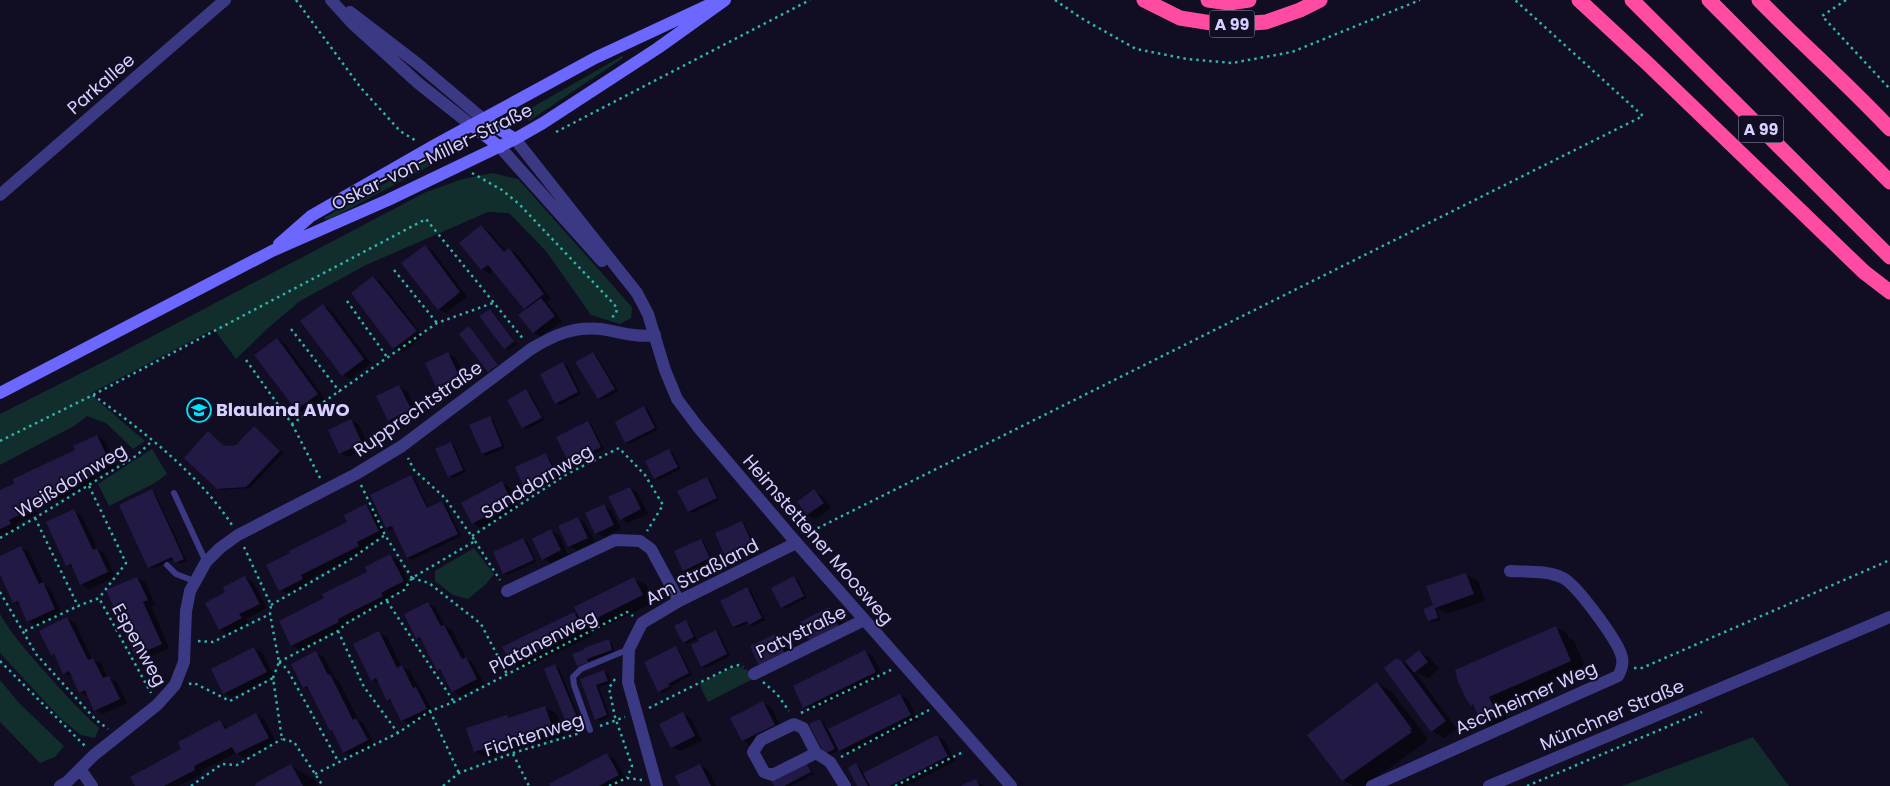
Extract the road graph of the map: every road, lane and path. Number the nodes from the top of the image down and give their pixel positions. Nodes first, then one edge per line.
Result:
1 (224, 0) edge
2 (296, 0) edge
3 (719, 0) edge
4 (725, 0) edge
5 (810, 0) edge
6 (1144, 0) edge
7 (1208, 0) edge
8 (1249, 0) edge
9 (1320, 0) edge
10 (1515, 0) edge
11 (1568, 0) edge
12 (1579, 0) edge
13 (1632, 0) edge
14 (1709, 0) edge
15 (1758, 0) edge
16 (1773, 0) edge
17 (1846, 0) edge
18 (334, 2) edge
19 (1811, 53) junction
20 (1648, 64) junction
21 (1890, 89) edge
22 (483, 119) junction
23 (471, 125) junction
24 (1890, 129) edge
25 (400, 131) dead end
26 (556, 132) dead end
27 (515, 139) junction
28 (500, 147) junction
29 (1890, 182) edge
30 (492, 185) dead end
31 (0, 195) edge
32 (272, 251) junction
33 (1890, 257) edge
34 (394, 270) dead end
35 (1890, 292) edge
36 (637, 293) junction
37 (346, 301) dead end
38 (494, 303) junction
39 (437, 323) junction
40 (291, 328) dead end
41 (587, 329) junction
42 (655, 335) junction
43 (531, 348) junction
44 (387, 357) junction
45 (246, 360) dead end
46 (340, 392) junction
47 (0, 393) edge
48 (93, 395) junction
49 (292, 424) junction
50 (0, 441) edge
51 (152, 441) junction
52 (402, 446) junction
53 (356, 474) junction
54 (89, 486) junction
55 (325, 489) junction
56 (174, 493) dead end
57 (35, 518) junction
58 (238, 535) junction
59 (385, 535) junction
60 (472, 536) junction
61 (0, 538) edge
62 (476, 541) junction
63 (640, 541) junction
64 (795, 541) junction
65 (1890, 560) edge
66 (206, 562) junction
67 (166, 565) dead end
68 (1510, 571) dead end
69 (412, 578) junction
70 (194, 581) junction
71 (0, 592) edge
72 (507, 592) joint
73 (98, 598) junction
74 (387, 601) junction
75 (678, 601) junction
76 (271, 605) junction
77 (78, 606) junction
78 (270, 614) junction
79 (1890, 617) edge
80 (864, 620) junction
81 (642, 623) junction
82 (338, 631) junction
83 (25, 632) junction
84 (184, 640) junction
85 (624, 651) junction
86 (0, 661) edge
87 (278, 662) junction
88 (903, 664) junction
89 (1622, 668) junction
90 (507, 674) junction
91 (754, 674) junction
92 (273, 678) junction
93 (175, 685) junction
94 (454, 702) junction
95 (157, 705) junction
96 (939, 705) junction
97 (430, 712) junction
98 (636, 713) junction
99 (616, 720) junction
100 (590, 730) junction
101 (398, 732) junction
102 (118, 736) junction
103 (282, 739) junction
104 (976, 745) junction
105 (513, 753) junction
106 (816, 754) junction
107 (94, 755) junction
108 (338, 761) junction
109 (830, 762) junction
110 (80, 768) junction
111 (459, 773) junction
112 (316, 774) junction
113 (627, 778) junction
114 (64, 784) edge
115 (656, 784) edge
116 (92, 786) edge
117 (191, 786) edge
118 (323, 786) edge
119 (443, 786) edge
120 (529, 786) edge
121 (609, 786) edge
122 (845, 786) edge
123 (895, 786) edge
124 (1011, 786) edge
125 (1372, 786) edge
126 (1489, 786) edge

1 - 31 street, Parkallee
2 - 25 path
3 - 22 main road, Oskar-von-Miller-Straße
4 - 27 main road, Oskar-von-Miller-Straße
5 - 26 path
6 - 9 highway, A 99
7 - 8 highway
10 - 64 path
11 - 20 highway, A 99
12 - 20 highway, A 99
13 - 33 highway, A 99
14 - 29 highway
15 - 19 highway
16 - 19 highway
17 - 21 path
18 - 22 street
18 - 23 street
19 - 24 highway
20 - 35 highway, A 99
22 - 23 main road, Oskar-von-Miller-Straße
22 - 27 main road
23 - 28 main road
23 - 32 main road, Oskar-von-Miller-Straße
27 - 28 main road, Oskar-von-Miller-Straße
27 - 36 street, Heimstettener Moosweg
28 - 32 main road, Oskar-von-Miller-Straße
28 - 36 street, Heimstettener Moosweg
30 - 41 path
32 - 47 main road, Oskar-von-Miller-Straße
34 - 39 path
36 - 42 street, Heimstettener Moosweg
37 - 44 path
38 - 39 path
38 - 43 path
38 - 48 path
39 - 44 path
40 - 46 path
41 - 42 street, Rupprechtstraße
41 - 43 street, Rupprechtstraße
42 - 64 street, Heimstettener Moosweg
43 - 52 street, Rupprechtstraße
44 - 46 path
45 - 49 path
46 - 49 path
48 - 50 path
48 - 51 path
49 - 55 path
51 - 54 path, Weißdornweg
51 - 58 path
52 - 53 street, Rupprechtstraße
52 - 60 path
53 - 55 street, Rupprechtstraße
53 - 59 path
54 - 57 path, Weißdornweg
54 - 73 path
55 - 58 street, Rupprechtstraße
56 - 66 lane
57 - 61 path, Weißdornweg
57 - 77 path
58 - 66 street, Rupprechtstraße
58 - 76 path
59 - 69 path
59 - 76 path
60 - 62 path
60 - 63 path, Sanddornweg
62 - 69 path
62 - 72 path
63 - 72 street
63 - 75 street
64 - 75 street, Am Straßland
64 - 80 street, Heimstettener Moosweg
65 - 89 path
66 - 70 street, Rupprechtstraße
67 - 70 lane
68 - 89 street, Aschheimer Weg
69 - 74 path
69 - 90 path
70 - 84 street, Rupprechtstraße
71 - 83 path
73 - 77 path, Espenweg
73 - 95 path, Espenweg
74 - 82 path
74 - 94 path
75 - 81 street, Am Straßland
76 - 78 path
77 - 83 path, Espenweg
78 - 84 path
78 - 87 path
79 - 126 street, Münchner Straße
80 - 88 street, Heimstettener Moosweg
80 - 91 street, Patystraße
81 - 85 street, Am Straßland
81 - 90 path, Platanenweg
82 - 87 path
82 - 101 path
83 - 102 path
84 - 93 street, Rupprechtstraße
85 - 98 street, Am Straßland
85 - 99 path
85 - 100 lane
86 - 107 path
87 - 92 path
87 - 108 path
88 - 91 path
88 - 96 street, Heimstettener Moosweg
89 - 125 street, Aschheimer Weg
90 - 94 path, Platanenweg
91 - 98 path, Fichtenweg
92 - 93 path
92 - 103 path
93 - 95 street, Rupprechtstraße
94 - 97 path, Platanenweg
95 - 102 street, Rupprechtstraße
96 - 104 street, Heimstettener Moosweg
96 - 109 path
97 - 101 path, Platanenweg
97 - 111 path
98 - 99 path, Fichtenweg
98 - 115 street, Am Straßland
99 - 100 path, Fichtenweg
99 - 113 path
100 - 105 path, Fichtenweg
101 - 108 path, Platanenweg
102 - 107 street, Rupprechtstraße
103 - 112 path
103 - 117 path
104 - 123 path
104 - 124 street, Heimstettener Moosweg
105 - 111 path, Fichtenweg
105 - 120 path
106 - 106 street
106 - 109 street
107 - 110 street, Rupprechtstraße
108 - 112 path, Platanenweg
109 - 122 street
110 - 114 street, Rupprechtstraße
110 - 116 street
111 - 119 path, Fichtenweg
112 - 118 path
113 - 115 path
113 - 121 path

